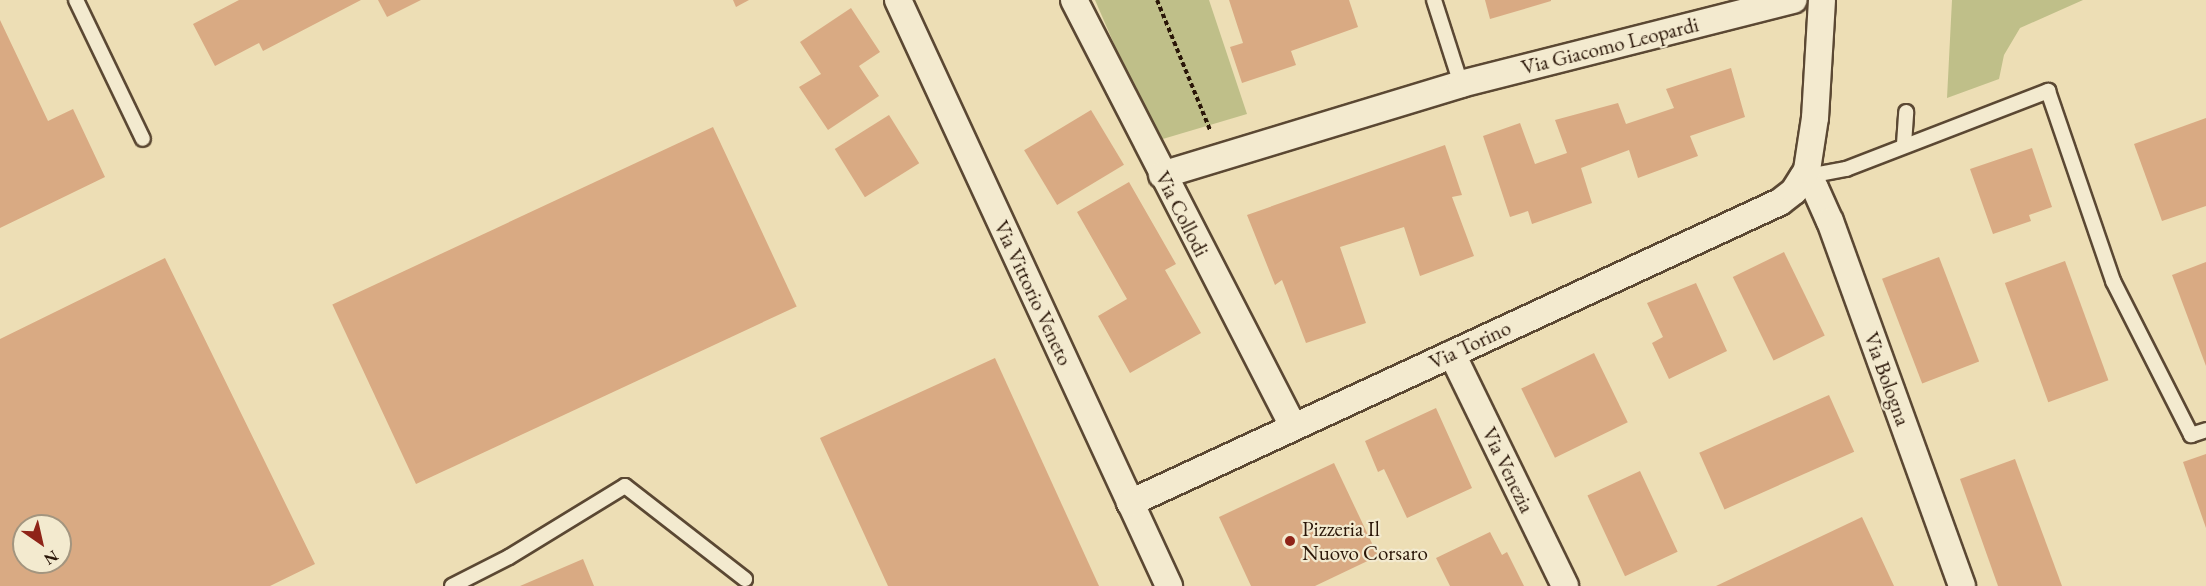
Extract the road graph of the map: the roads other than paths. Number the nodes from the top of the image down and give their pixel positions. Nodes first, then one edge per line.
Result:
1 (76, 0) edge
2 (898, 0) edge
3 (1074, 0) edge
4 (1434, 0) edge
5 (1794, 0) edge
6 (1822, 0) edge
7 (1461, 84) junction
8 (1906, 112) dead end
9 (143, 139) dead end
10 (1904, 144) junction
11 (1162, 175) junction
12 (1803, 177) junction
13 (1452, 354) junction
14 (1293, 426) junction
15 (2206, 430) edge
16 (1130, 503) junction
17 (745, 579) dead end
18 (452, 586) edge
19 (1169, 586) edge
20 (1565, 586) edge
21 (1962, 586) edge

1 - 9 lane
2 - 16 street, Via Vittorio Veneto
3 - 11 street, Via Collodi
4 - 7 lane
5 - 7 street, Via Giacomo Leopardi
6 - 12 street
7 - 11 street, Via Giacomo Leopardi
8 - 10 lane
10 - 12 lane
10 - 15 lane
11 - 14 street, Via Collodi
12 - 13 street, Via Torino
12 - 21 street, Via Bologna
13 - 14 street, Via Torino
13 - 20 street, Via Venezia
14 - 16 street, Via Torino
16 - 19 street, Via Vittorio Veneto
17 - 18 lane

